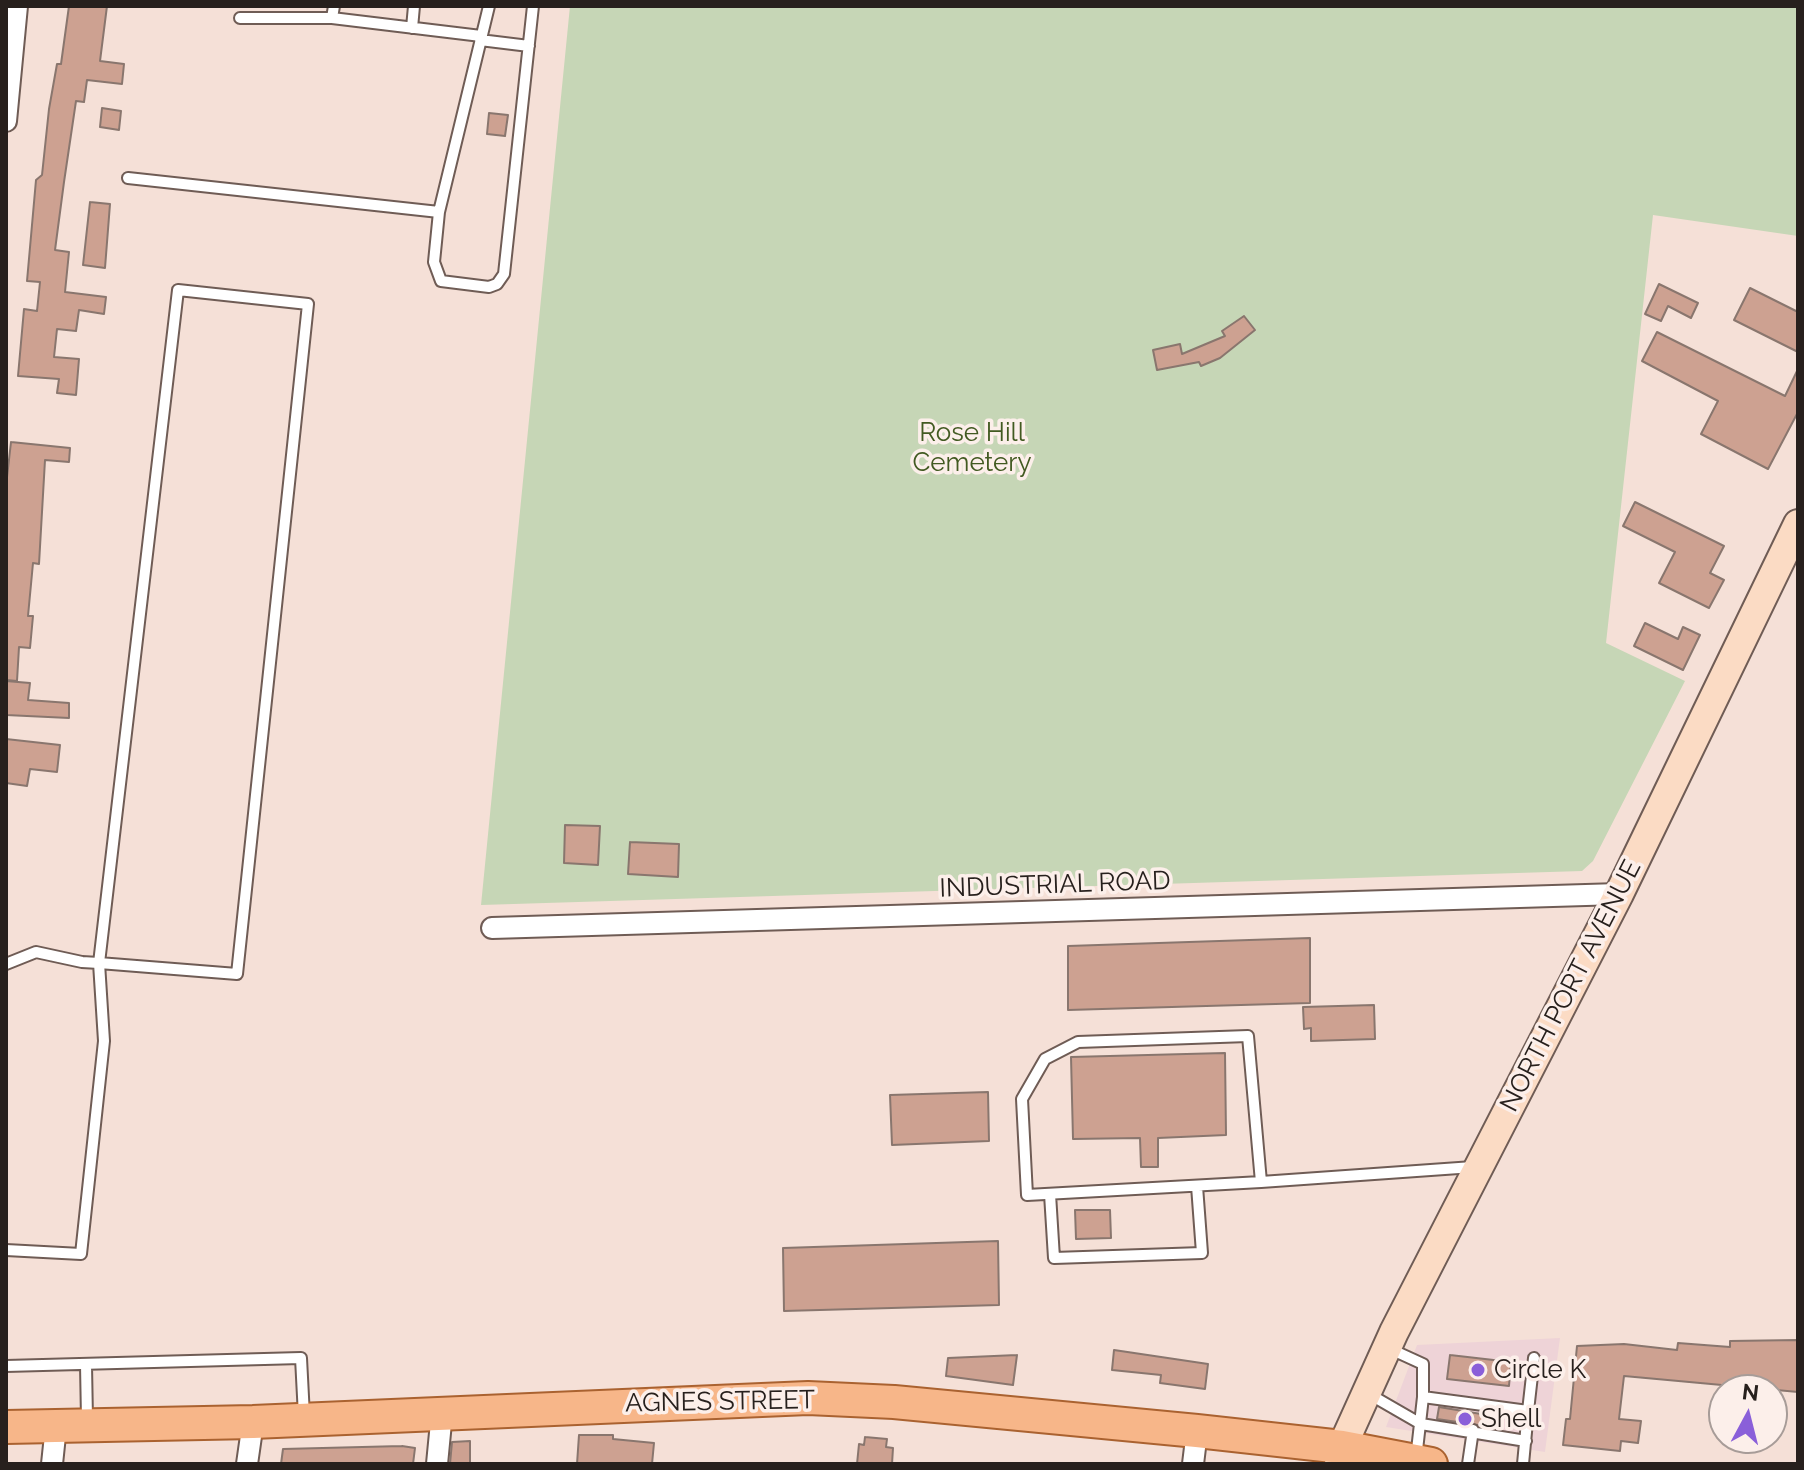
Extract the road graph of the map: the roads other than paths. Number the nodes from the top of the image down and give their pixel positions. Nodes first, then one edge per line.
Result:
1 (17, 6) edge
2 (334, 6) edge
3 (414, 6) edge
4 (489, 6) edge
5 (533, 6) edge
6 (240, 18) dead end
7 (332, 18) junction
8 (412, 28) junction
9 (480, 38) junction
10 (529, 46) junction
11 (6, 121) edge
12 (128, 178) dead end
13 (439, 212) junction
14 (1798, 524) edge
15 (1619, 894) junction
16 (492, 928) dead end
17 (99, 963) junction
18 (6, 964) edge
19 (1479, 1167) junction
20 (1261, 1182) junction
21 (1197, 1186) junction
22 (1050, 1194) junction
23 (6, 1250) edge
24 (1386, 1347) junction
25 (1534, 1358) dead end
26 (86, 1365) junction
27 (6, 1366) edge
28 (1365, 1392) junction
29 (1423, 1397) junction
30 (1528, 1411) junction
31 (442, 1412) junction
32 (304, 1419) junction
33 (253, 1422) junction
34 (1421, 1424) junction
35 (72, 1425) junction
36 (6, 1427) edge
37 (1197, 1431) junction
38 (1473, 1431) junction
39 (1526, 1441) junction
40 (1340, 1456) edge
41 (1423, 1462) edge
42 (52, 1464) edge
43 (247, 1464) edge
44 (437, 1464) edge
45 (1193, 1464) edge
46 (1468, 1464) edge
47 (1523, 1464) edge

1 - 11 street
2 - 7 lane
3 - 8 lane
4 - 9 lane
5 - 10 lane
6 - 7 lane
7 - 8 lane
8 - 9 lane
9 - 10 lane
9 - 13 lane
10 - 13 lane
12 - 13 lane
14 - 15 main road, NORTH PORT AVENUE
15 - 16 street, INDUSTRIAL ROAD
15 - 19 main road, NORTH PORT AVENUE
17 - 17 lane
17 - 18 lane
17 - 23 lane
19 - 20 lane
19 - 24 main road, NORTH PORT AVENUE
20 - 21 lane
20 - 22 lane
21 - 22 lane
21 - 22 lane
24 - 28 main road, NORTH PORT AVENUE
24 - 29 lane
25 - 30 lane
26 - 27 lane
26 - 32 lane
26 - 35 lane
28 - 34 lane
28 - 40 main road, NORTH PORT AVENUE
29 - 30 lane
29 - 34 lane
30 - 39 lane
31 - 32 main road, AGNES STREET
31 - 37 main road, AGNES STREET
31 - 44 street
32 - 33 main road, AGNES STREET
33 - 35 main road, AGNES STREET
33 - 43 street
34 - 38 lane
34 - 41 lane
35 - 36 main road, AGNES STREET
35 - 42 street
37 - 40 main road, AGNES STREET
37 - 45 street
38 - 39 lane
38 - 46 lane
39 - 47 lane
40 - 41 main road, AGNES STREET

